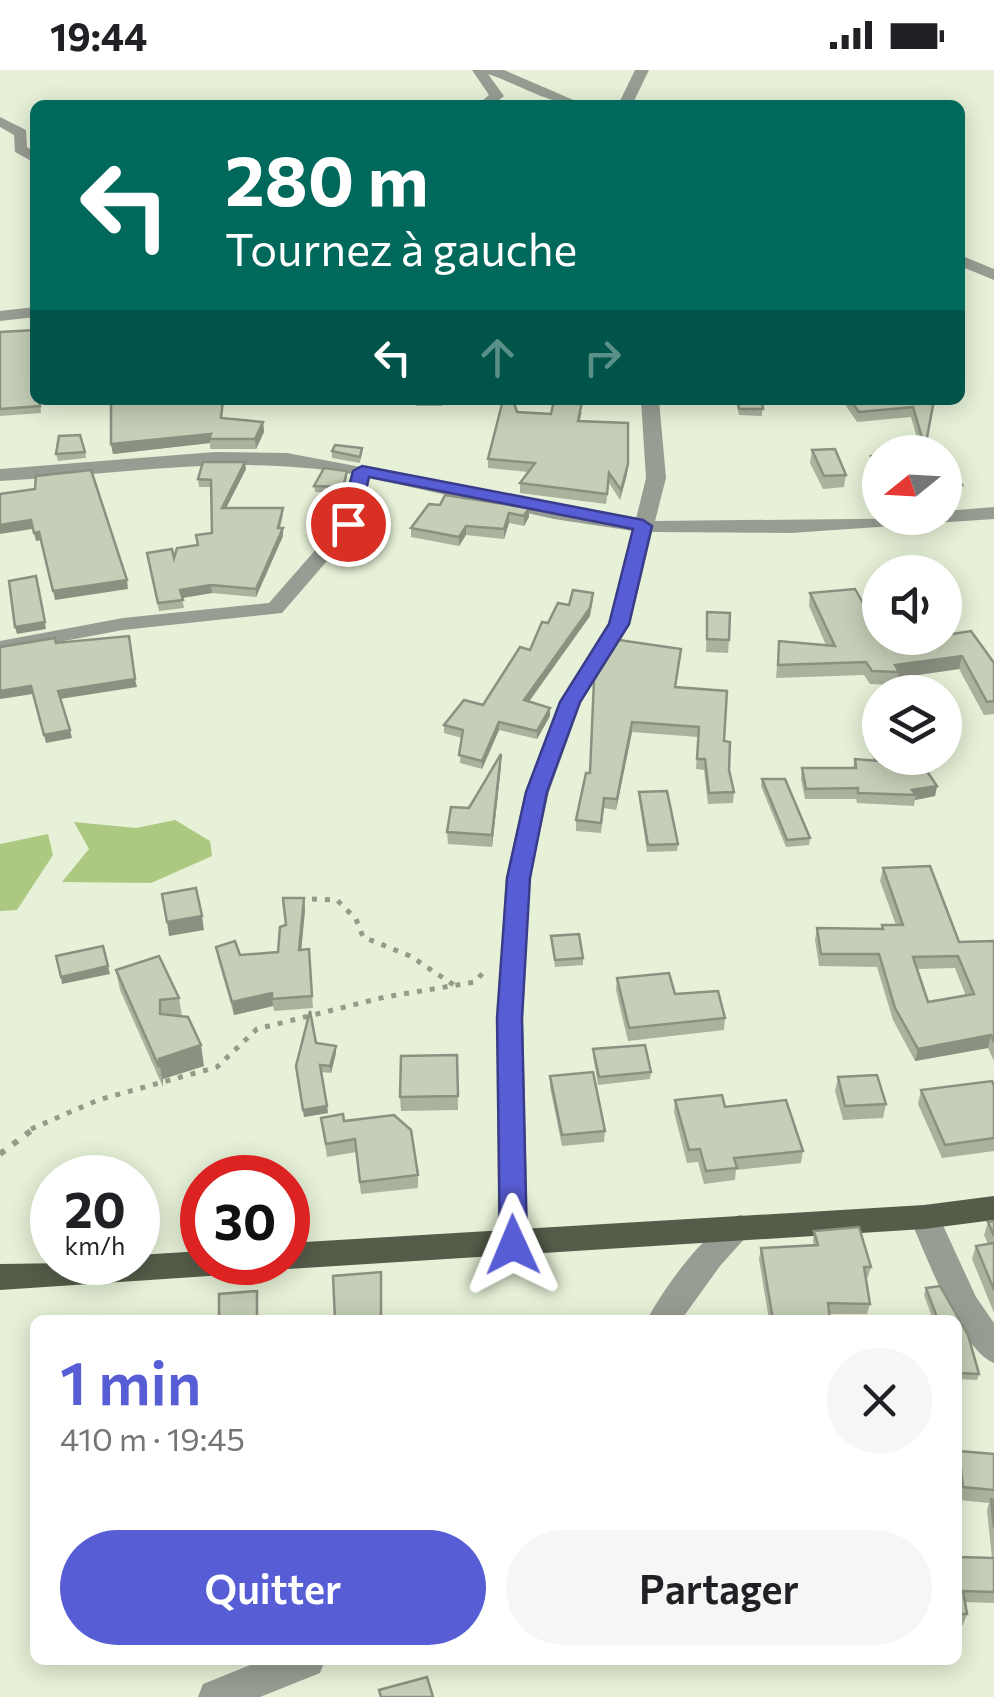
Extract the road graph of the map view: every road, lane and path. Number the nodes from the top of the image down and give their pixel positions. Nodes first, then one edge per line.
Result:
1 (479, 70) edge
2 (490, 70) edge
3 (642, 70) edge
4 (491, 100) edge
5 (569, 100) edge
6 (627, 100) edge
7 (0, 120) edge
8 (30, 156) edge
9 (994, 253) edge
10 (965, 259) edge
11 (965, 262) edge
12 (994, 275) edge
13 (30, 313) edge
14 (0, 316) edge
15 (650, 405) edge
16 (362, 471) junction
17 (0, 475) edge
18 (994, 513) edge
19 (962, 515) edge
20 (862, 522) edge
21 (643, 526) junction
22 (0, 647) edge
23 (312, 899) dead end
24 (515, 936) junction
25 (454, 986) junction
26 (0, 1154) edge
27 (994, 1208) edge
28 (924, 1218) junction
29 (740, 1227) junction
30 (513, 1245) junction
31 (310, 1255) edge
32 (180, 1265) edge
33 (0, 1277) edge
34 (667, 1315) edge
35 (994, 1349) edge
36 (295, 1665) edge
37 (216, 1697) edge

1 - 4 street
2 - 5 street
3 - 6 street
7 - 8 street
9 - 10 street
11 - 12 street
13 - 14 street
15 - 21 street
16 - 17 street
16 - 21 street
16 - 22 street
18 - 19 street
20 - 21 street
21 - 24 street
23 - 25 path
24 - 25 path
24 - 30 street
25 - 26 path
27 - 28 main road
28 - 29 main road
28 - 35 street
29 - 30 main road
29 - 34 street
30 - 31 main road
32 - 33 main road
36 - 37 street

